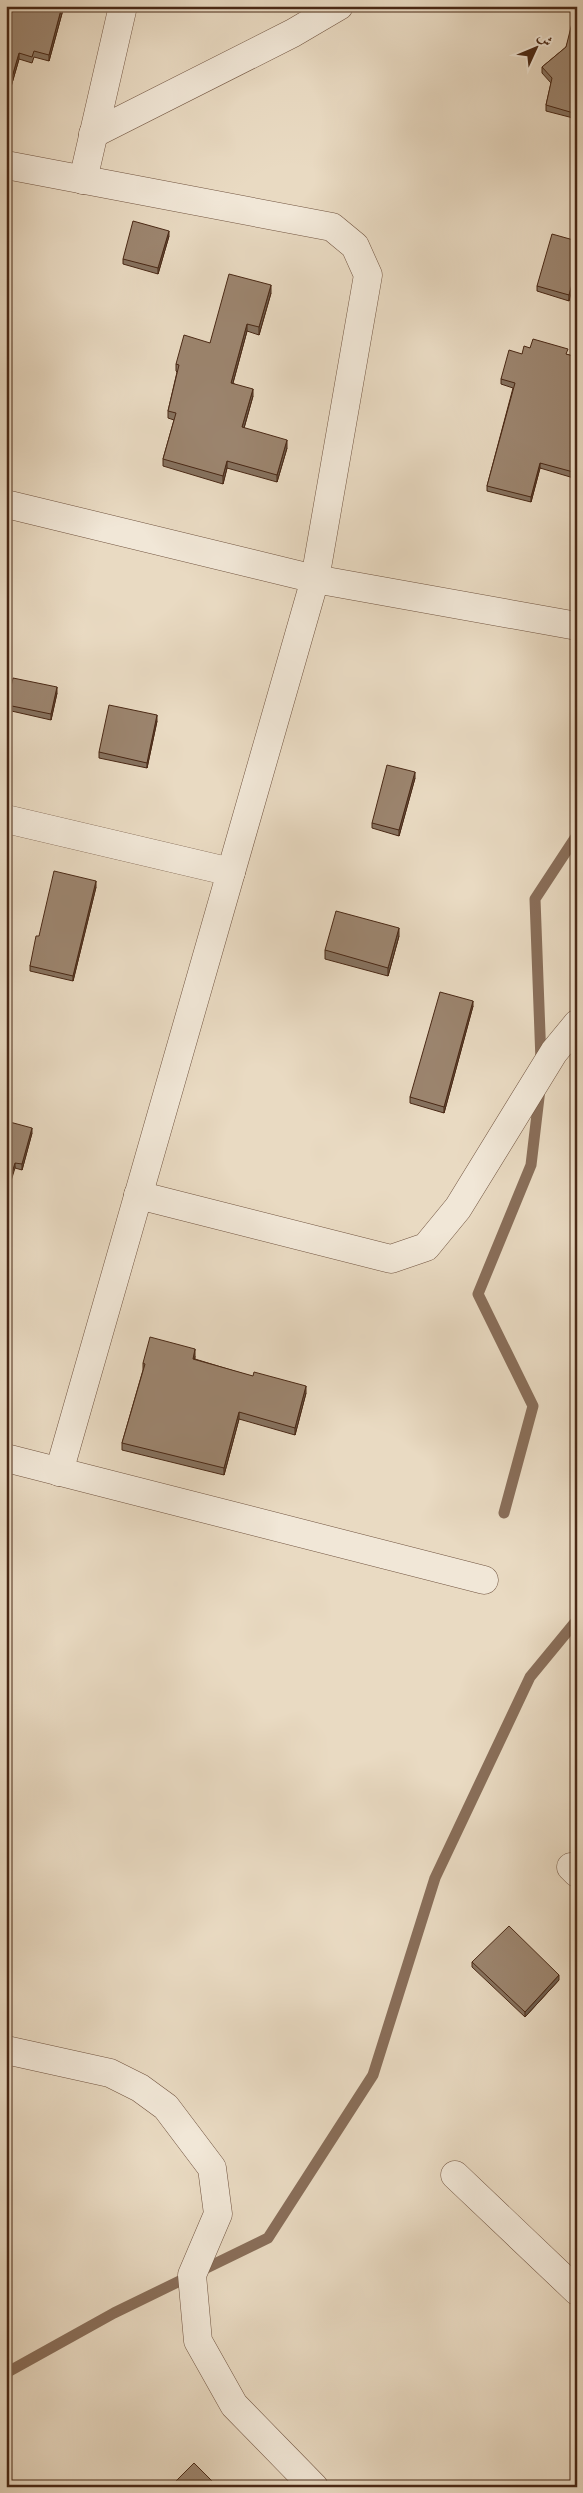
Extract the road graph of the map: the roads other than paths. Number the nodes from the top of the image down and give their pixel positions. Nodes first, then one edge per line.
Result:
1 (123, 6) edge
2 (339, 6) edge
3 (93, 134) junction
4 (6, 165) edge
5 (83, 180) junction
6 (6, 504) edge
7 (315, 579) junction
8 (577, 626) edge
9 (6, 819) edge
10 (231, 872) junction
11 (577, 1024) edge
12 (138, 1195) junction
13 (6, 1458) edge
14 (59, 1472) junction
15 (484, 1580) dead end
16 (6, 2050) edge
17 (455, 2175) dead end
18 (577, 2291) edge
19 (314, 2487) edge

1 - 3 street
2 - 3 street
3 - 5 street
4 - 5 street
5 - 7 street
6 - 7 street
7 - 8 street
7 - 10 street
9 - 10 street
10 - 12 street
11 - 12 street
12 - 14 street
13 - 14 street
14 - 15 street
16 - 19 street
17 - 18 street

